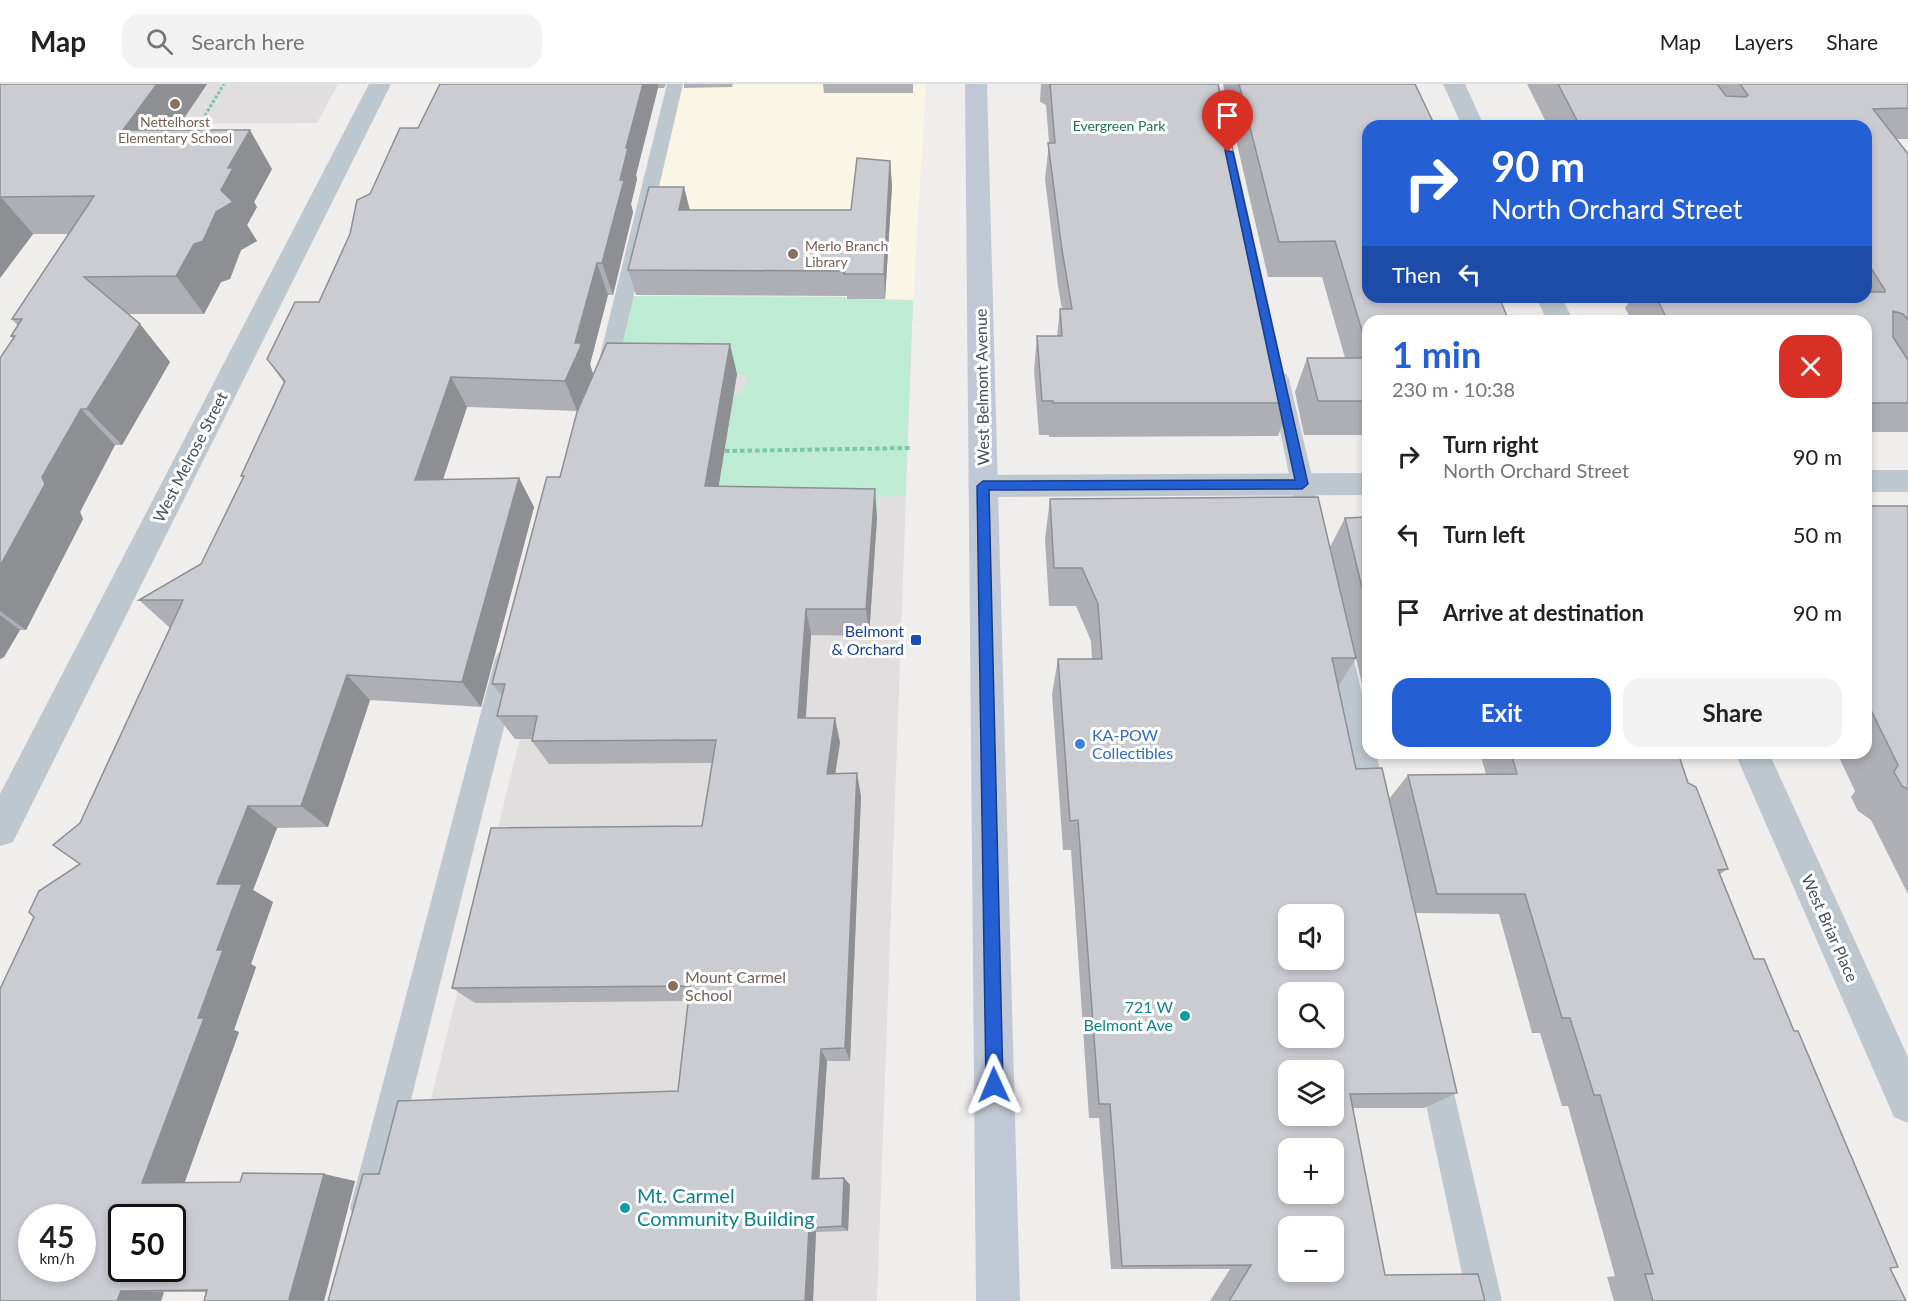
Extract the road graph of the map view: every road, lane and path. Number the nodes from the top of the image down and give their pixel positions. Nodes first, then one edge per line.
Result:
1 (224, 84) edge
2 (380, 84) edge
3 (675, 84) edge
4 (976, 84) edge
5 (1454, 84) edge
6 (1470, 120) edge
7 (173, 130) edge
8 (1273, 351) edge
9 (594, 400) edge
10 (912, 448) dead end
11 (725, 452) dead end
12 (1872, 481) edge
13 (1908, 481) edge
14 (1302, 484) junction
15 (1362, 484) edge
16 (983, 486) junction
17 (1318, 553) edge
18 (1333, 623) edge
19 (514, 634) edge
20 (1362, 751) edge
21 (1364, 759) edge
22 (1755, 759) edge
23 (1378, 822) edge
24 (0, 830) edge
25 (1428, 1044) edge
26 (1908, 1103) edge
27 (361, 1232) edge
28 (998, 1301) edge
29 (1485, 1301) edge

1 - 7 path
2 - 24 street, West Melrose Street
3 - 9 lane
4 - 16 main road, West Belmont Avenue
5 - 6 street
8 - 14 lane
10 - 11 path
12 - 13 street
14 - 15 street
14 - 16 street
14 - 17 lane
16 - 28 main road, West Belmont Avenue
18 - 20 lane
19 - 27 lane
21 - 23 lane
22 - 26 street, West Briar Place
25 - 29 lane

